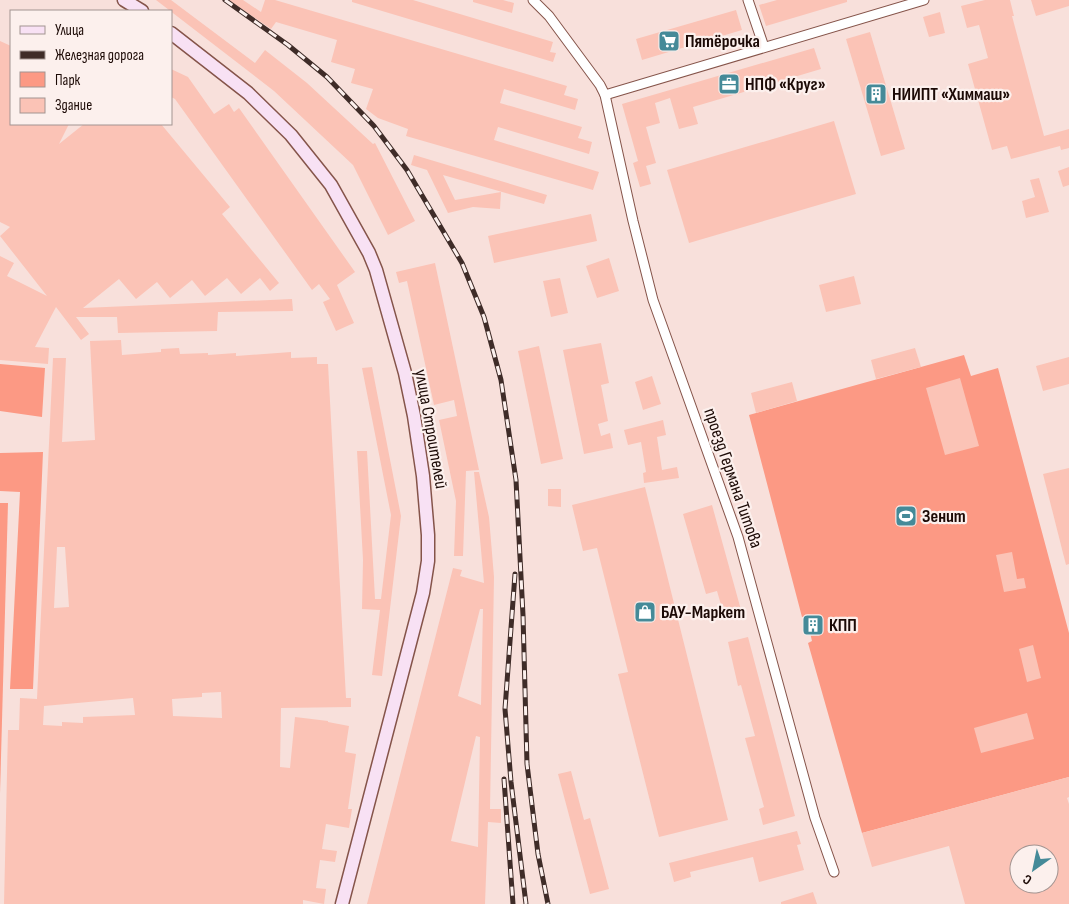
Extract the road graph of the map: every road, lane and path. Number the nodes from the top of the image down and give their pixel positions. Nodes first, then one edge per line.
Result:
1 (124, 0) edge
2 (533, 0) edge
3 (748, 0) edge
4 (924, 0) edge
5 (140, 10) edge
6 (172, 34) edge
7 (764, 47) junction
8 (605, 95) junction
9 (834, 872) dead end
10 (342, 904) edge

1 - 5 main road
2 - 8 street, проезд Германа Титова
3 - 7 street
4 - 7 street
6 - 10 main road, улица Строителей
7 - 8 street
8 - 9 street, проезд Германа Титова

